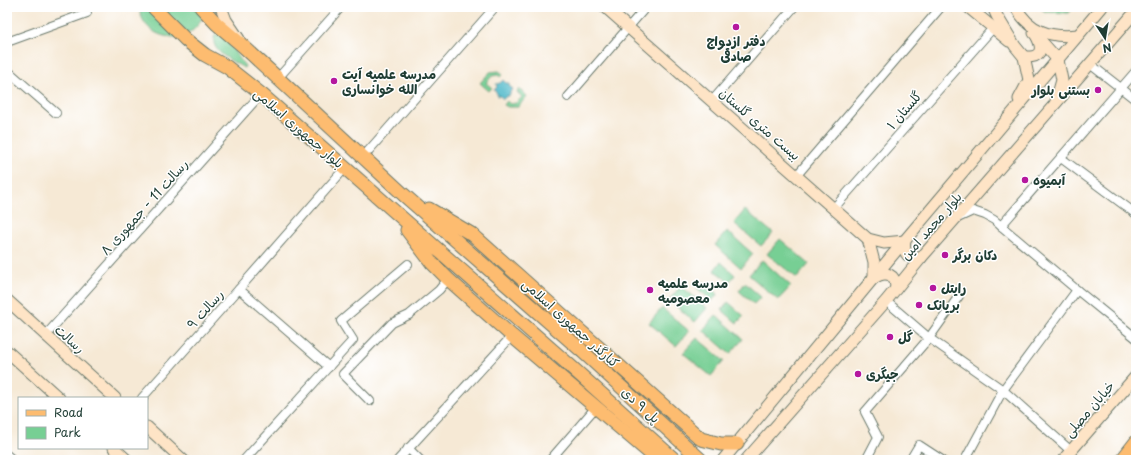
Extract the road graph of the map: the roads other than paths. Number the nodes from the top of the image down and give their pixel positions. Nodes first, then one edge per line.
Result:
1 (153, 7) edge
2 (201, 7) edge
3 (221, 7) edge
4 (341, 7) edge
5 (494, 7) edge
6 (604, 7) edge
7 (646, 7) edge
8 (794, 7) edge
9 (941, 7) edge
10 (968, 7) edge
11 (993, 7) edge
12 (1016, 7) edge
13 (1102, 7) edge
14 (1136, 11) edge
15 (87, 12) dead end
16 (628, 28) junction
17 (992, 28) junction
18 (1032, 28) junction
19 (1078, 35) junction
20 (7, 42) edge
21 (244, 46) junction
22 (1015, 46) junction
23 (1024, 57) junction
24 (1058, 60) junction
25 (1090, 64) junction
26 (7, 70) edge
27 (1136, 71) edge
28 (278, 78) junction
29 (1121, 88) junction
30 (261, 94) junction
31 (568, 97) dead end
32 (1136, 100) edge
33 (712, 101) junction
34 (1055, 104) junction
35 (56, 113) dead end
36 (1007, 120) junction
37 (363, 156) junction
38 (1062, 158) junction
39 (345, 168) junction
40 (797, 176) junction
41 (404, 195) junction
42 (834, 208) junction
43 (392, 209) junction
44 (1136, 214) edge
45 (957, 218) junction
46 (1002, 226) junction
47 (868, 239) junction
48 (455, 240) joint
49 (905, 241) junction
50 (442, 254) joint
51 (921, 258) junction
52 (408, 264) dead end
53 (874, 278) junction
54 (448, 279) junction
55 (239, 289) junction
56 (896, 289) junction
57 (1077, 290) junction
58 (959, 296) dead end
59 (7, 300) edge
60 (886, 301) junction
61 (45, 336) junction
62 (512, 336) junction
63 (929, 338) junction
64 (1136, 338) edge
65 (7, 351) edge
66 (329, 367) junction
67 (1136, 376) edge
68 (1003, 390) junction
69 (58, 397) edge
70 (113, 397) edge
71 (143, 397) edge
72 (370, 401) dead end
73 (596, 407) junction
74 (148, 428) edge
75 (700, 439) junction
76 (1136, 442) edge
77 (737, 444) junction
78 (408, 448) junction
79 (115, 449) edge
80 (1071, 451) junction
81 (7, 455) edge
82 (750, 457) edge
83 (13, 460) edge
84 (127, 460) edge
85 (183, 460) edge
86 (244, 460) edge
87 (398, 460) edge
88 (420, 460) edge
89 (550, 460) edge
90 (658, 460) edge
91 (675, 460) edge
92 (701, 460) edge
93 (723, 460) edge
94 (866, 460) edge
95 (910, 460) edge
96 (942, 460) edge
97 (965, 460) edge
98 (1064, 460) edge
99 (1122, 460) edge

1 - 30 main road, بلوار جمهوری اسلامی
2 - 21 main road, بلوار جمهوری اسلامی
3 - 21 main road
4 - 28 street
5 - 37 street
6 - 16 main road, بیست متری گلستان
7 - 16 street
8 - 33 street
9 - 40 street
10 - 17 main road
11 - 22 main road
12 - 18 main road
13 - 19 main road, بلوار محمد امین
14 - 25 main road, بلوار محمد امین
15 - 20 street
16 - 31 street
16 - 33 main road, بیست متری گلستان
17 - 22 main road
17 - 42 street, گلستان ۱
18 - 19 main road
18 - 23 main road
18 - 24 main road
19 - 24 main road, بلوار محمد امین
21 - 28 main road, بلوار جمهوری اسلامی
22 - 23 main road
23 - 36 main road
24 - 34 main road
24 - 36 main road, بلوار محمد امین
25 - 29 street
25 - 34 main road, بلوار محمد امین
26 - 35 street
27 - 29 street
28 - 37 main road, بلوار جمهوری اسلامی
29 - 32 street
29 - 38 street
30 - 39 main road, بلوار جمهوری اسلامی
30 - 61 street, رسالت 11 - جمهوری ۸
33 - 40 main road, بیست متری گلستان
34 - 45 main road, بلوار محمد امین
36 - 49 main road, بلوار محمد امین
37 - 41 main road, بلوار جمهوری اسلامی
38 - 44 street
38 - 46 street
39 - 43 main road, بلوار جمهوری اسلامی
39 - 55 street
40 - 42 main road, بیست متری گلستان
41 - 48 main road, بلوار جمهوری اسلامی
41 - 75 main road, کنارگذر جمهوری اسلامی
42 - 47 main road, بیست متری گلستان
43 - 50 main road, بلوار جمهوری اسلامی
43 - 54 main road
45 - 46 street
45 - 51 main road, بلوار محمد امین
46 - 57 street
47 - 49 main road
47 - 53 main road
48 - 92 main road, پل ۹ دی, bridge
49 - 51 main road
49 - 53 main road, بلوار محمد امین
50 - 91 main road, پل ۹ دی
51 - 56 main road, بلوار محمد امین
52 - 66 street
53 - 56 main road
53 - 77 main road, بلوار محمد امین
54 - 62 main road
54 - 72 street
55 - 66 street, رسالت ۹
55 - 71 street, رسالت ۹
56 - 60 main road, بلوار محمد امین
57 - 64 street
57 - 68 street
58 - 63 street
59 - 61 main road, رسالت
60 - 63 street
60 - 82 main road, بلوار محمد امین
61 - 70 main road, رسالت
62 - 73 main road
62 - 78 street
63 - 68 street
63 - 94 street
65 - 69 main road
66 - 86 street
67 - 80 main road, خیابان مصلی
68 - 80 street
68 - 97 street
73 - 89 street
73 - 90 main road
74 - 85 main road
75 - 77 main road, کنارگذر جمهوری اسلامی
75 - 92 main road
76 - 99 main road
77 - 93 main road, بلوار محمد امین
78 - 87 street
78 - 88 street
79 - 84 main road
80 - 98 main road, خیابان مصلی
81 - 83 street
95 - 96 street

